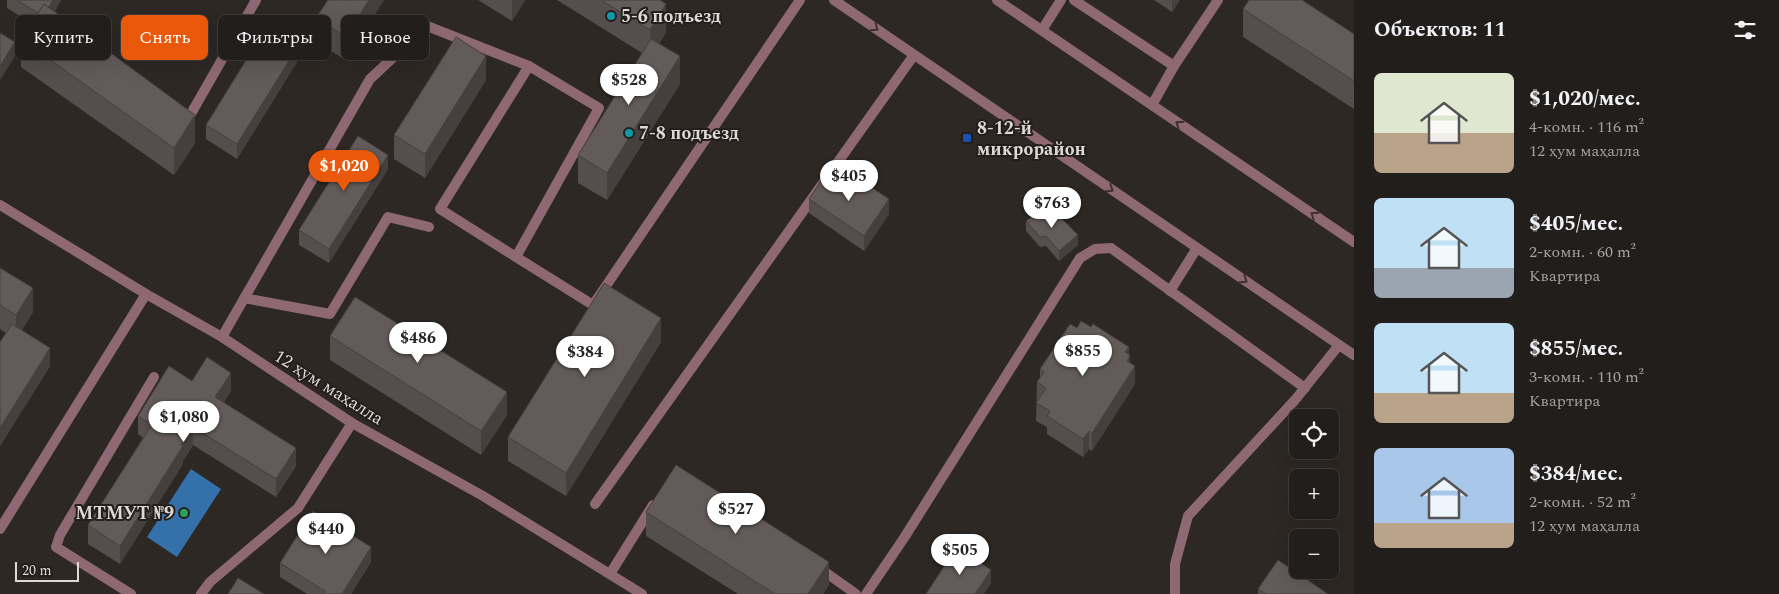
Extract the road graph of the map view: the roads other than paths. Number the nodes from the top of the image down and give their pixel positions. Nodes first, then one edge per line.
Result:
1 (256, 0) edge
2 (800, 0) edge
3 (834, 0) edge
4 (997, 0) edge
5 (1061, 0) edge
6 (1074, 0) edge
7 (1218, 0) edge
8 (1042, 30) junction
9 (914, 56) junction
10 (529, 66) junction
11 (1174, 66) junction
12 (1152, 105) junction
13 (171, 109) edge
14 (0, 205) edge
15 (429, 226) dead end
16 (1354, 242) edge
17 (1197, 248) junction
18 (516, 257) junction
19 (1170, 291) junction
20 (146, 294) junction
21 (244, 298) junction
22 (222, 337) junction
23 (1339, 345) junction
24 (1354, 356) edge
25 (154, 377) dead end
26 (1305, 388) junction
27 (352, 423) junction
28 (657, 498) edge
29 (595, 504) dead end
30 (0, 529) edge
31 (808, 561) edge
32 (610, 574) junction
33 (131, 594) edge
34 (201, 594) edge
35 (642, 594) edge
36 (856, 594) edge
37 (866, 594) edge
38 (1175, 594) edge

1 - 13 street
2 - 18 street
3 -> 9 street
4 - 8 street
5 - 8 street
6 - 11 street
7 - 11 street
8 - 12 street
9 -> 17 street
9 - 29 street
10 - 18 street
10 - 18 street
10 - 21 street
11 - 12 street
16 -> 12 street
14 - 20 street, 12 ҳум маҳалла
15 - 21 street
17 - 19 street
17 -> 23 street
19 - 26 street
19 - 37 street
20 - 22 street, 12 ҳум маҳалла
20 - 30 street
21 - 22 street
22 - 27 street, 12 ҳум маҳалла
23 - 24 street
23 - 26 street
25 - 33 street
26 - 38 street
27 - 32 street, 12 ҳум маҳалла
27 - 34 street
28 - 32 street
31 - 36 street
32 - 35 street, 12 ҳум маҳалла

